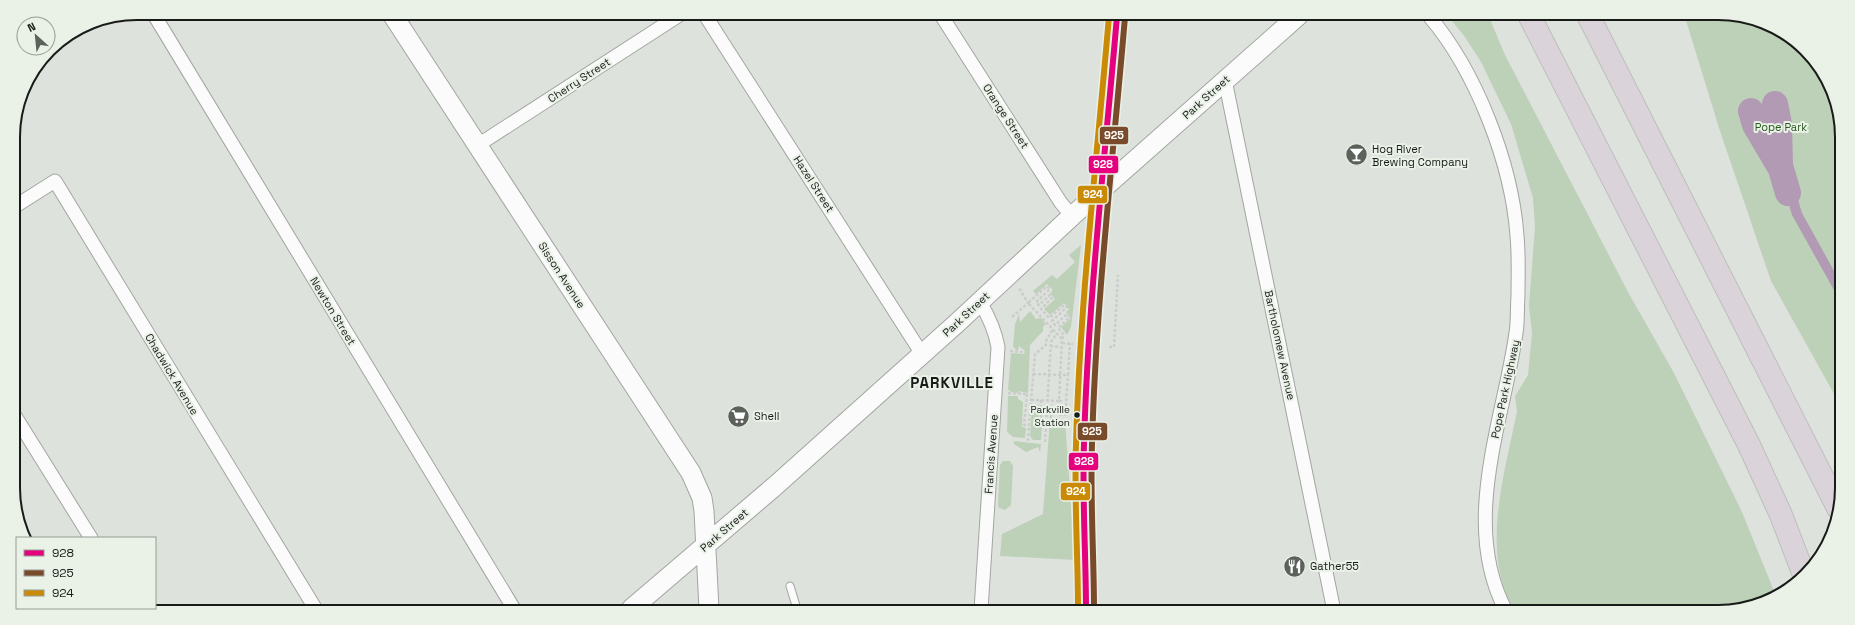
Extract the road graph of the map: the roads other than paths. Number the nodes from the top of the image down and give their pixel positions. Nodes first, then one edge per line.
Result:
1 (156, 20) edge
2 (396, 20) edge
3 (671, 20) edge
4 (709, 20) edge
5 (944, 20) edge
6 (1117, 20) edge
7 (1293, 20) edge
8 (1432, 20) edge
9 (1532, 20) edge
10 (1584, 20) edge
11 (1593, 25) edge
12 (1225, 80) junction
13 (478, 145) junction
14 (20, 203) edge
15 (1072, 216) junction
16 (980, 302) junction
17 (922, 354) junction
18 (20, 424) edge
19 (1834, 500) edge
20 (90, 537) edge
21 (706, 546) junction
22 (1802, 569) edge
23 (790, 586) dead end
24 (313, 605) edge
25 (512, 605) edge
26 (636, 605) edge
27 (709, 605) edge
28 (796, 605) edge
29 (982, 605) edge
30 (1086, 605) edge
31 (1333, 605) edge
32 (1504, 605) edge

1 - 25 street, Newton Street
2 - 13 main road, Sisson Avenue
3 - 13 street, Cherry Street
4 - 17 street, Hazel Street
5 - 15 street, Orange Street
6 - 30 lane, bridge
7 - 12 main road, Park Street
8 - 32 street, Pope Park Highway
9 - 22 highway
10 - 11 highway
11 - 19 highway
12 - 15 main road, Park Street
12 - 31 street, Bartholomew Avenue
13 - 21 main road, Sisson Avenue
14 - 24 street, Chadwick Avenue
15 - 16 main road, Park Street
16 - 17 main road, Park Street
16 - 29 street, Francis Avenue
17 - 21 main road, Park Street
18 - 20 street
21 - 26 main road, Park Street
21 - 27 main road, Sisson Avenue
23 - 28 lane

